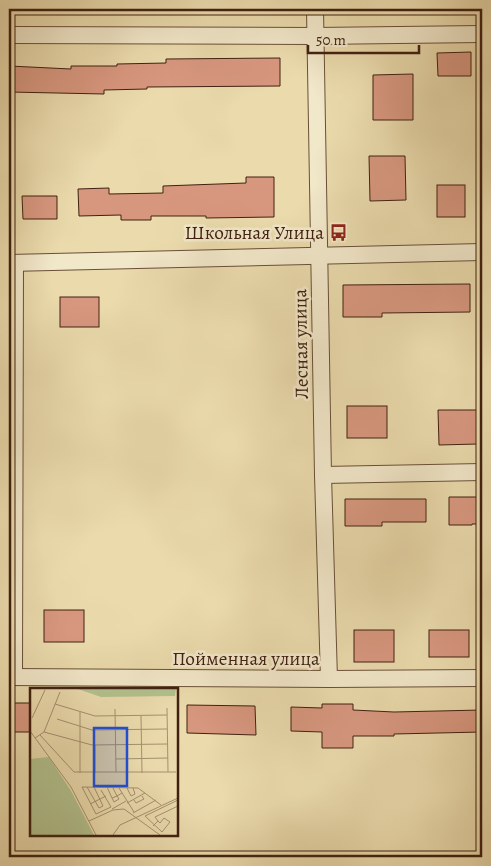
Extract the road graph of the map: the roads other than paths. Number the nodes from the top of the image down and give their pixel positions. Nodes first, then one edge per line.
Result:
1 (315, 9) edge
2 (482, 34) edge
3 (9, 36) edge
4 (315, 36) junction
5 (482, 252) edge
6 (319, 256) junction
7 (12, 263) edge
8 (482, 472) edge
9 (323, 475) junction
10 (11, 677) edge
11 (482, 678) edge
12 (329, 679) junction

1 - 4 street, Лесная улица
2 - 4 street
3 - 4 street
4 - 6 street, Лесная улица
5 - 6 street
6 - 7 street
6 - 9 street, Лесная улица
7 - 10 street
8 - 9 street
9 - 12 street, Лесная улица
10 - 12 street, Пойменная улица
11 - 12 street, Пойменная улица

